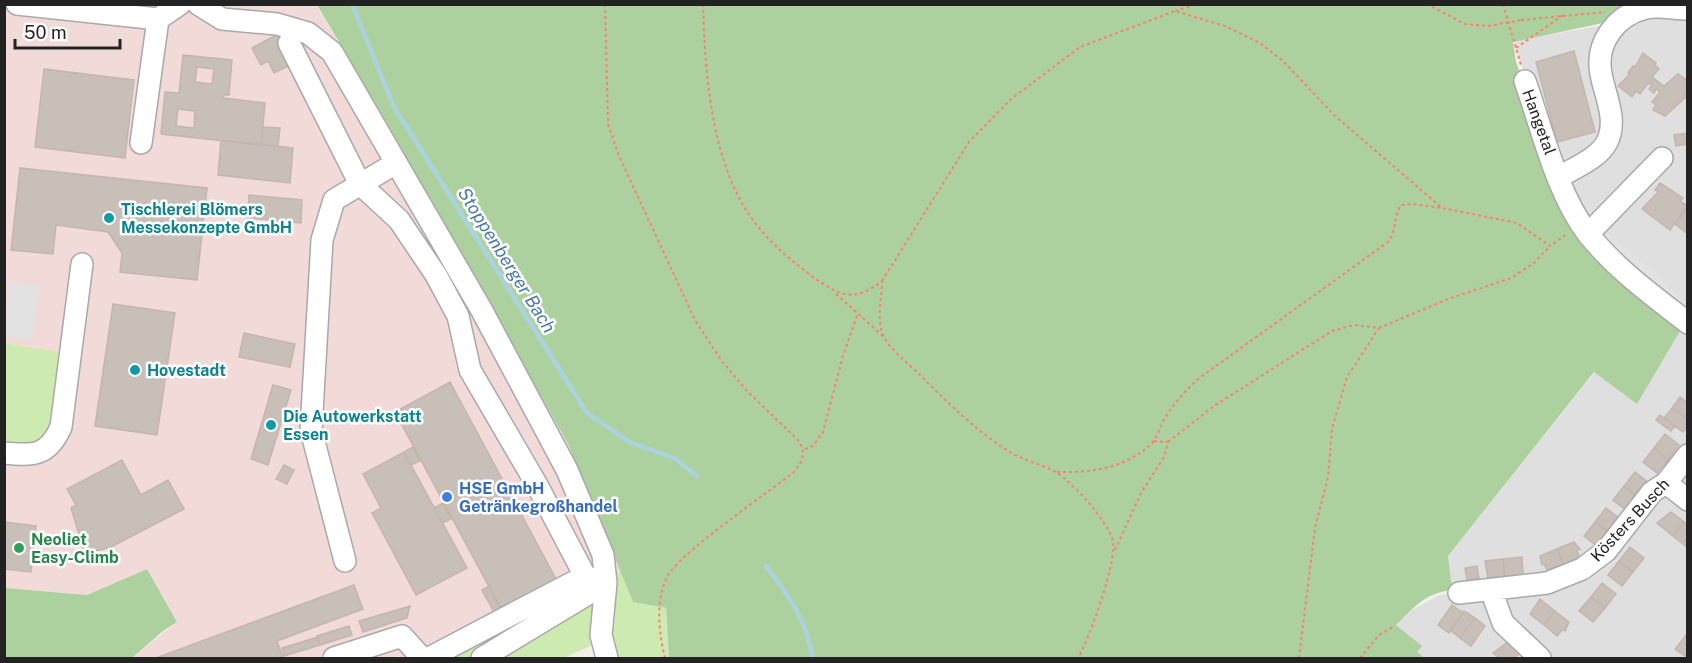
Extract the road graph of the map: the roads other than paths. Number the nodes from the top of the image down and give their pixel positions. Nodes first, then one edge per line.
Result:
1 (17, 4) edge
2 (180, 4) edge
3 (198, 4) edge
4 (1688, 9) edge
5 (158, 19) junction
6 (289, 43) dead end
7 (1525, 81) road end
8 (141, 143) dead end
9 (1662, 159) dead end
10 (396, 163) junction
11 (1559, 177) junction
12 (360, 184) junction
13 (1585, 228) junction
14 (82, 264) dead end
15 (1688, 323) edge
16 (4, 453) edge
17 (1688, 454) edge
18 (567, 470) junction
19 (1666, 483) junction
20 (537, 485) junction
21 (1688, 500) edge
22 (345, 561) dead end
23 (585, 576) junction
24 (606, 583) junction
25 (1491, 590) junction
26 (1459, 592) dead end
27 (334, 658) edge
28 (422, 658) edge
29 (429, 658) edge
30 (482, 658) edge
31 (607, 658) edge
32 (1540, 658) edge

1 - 5 street
2 - 5 street
3 - 10 street
4 - 11 street
5 - 8 street
6 - 12 street
7 - 11 street, Hangetal
9 - 13 street
10 - 12 street
10 - 18 street
11 - 13 street, Hangetal
12 - 20 street
12 - 22 street
13 - 15 street, Hangetal
14 - 16 street
17 - 19 street, Kösters Busch
18 - 20 street
18 - 24 street
19 - 21 street
19 - 25 street, Kösters Busch
20 - 23 street
23 - 24 street
23 - 29 street
24 - 30 street
24 - 31 street
25 - 26 street, Kösters Busch
25 - 32 street
27 - 28 street

